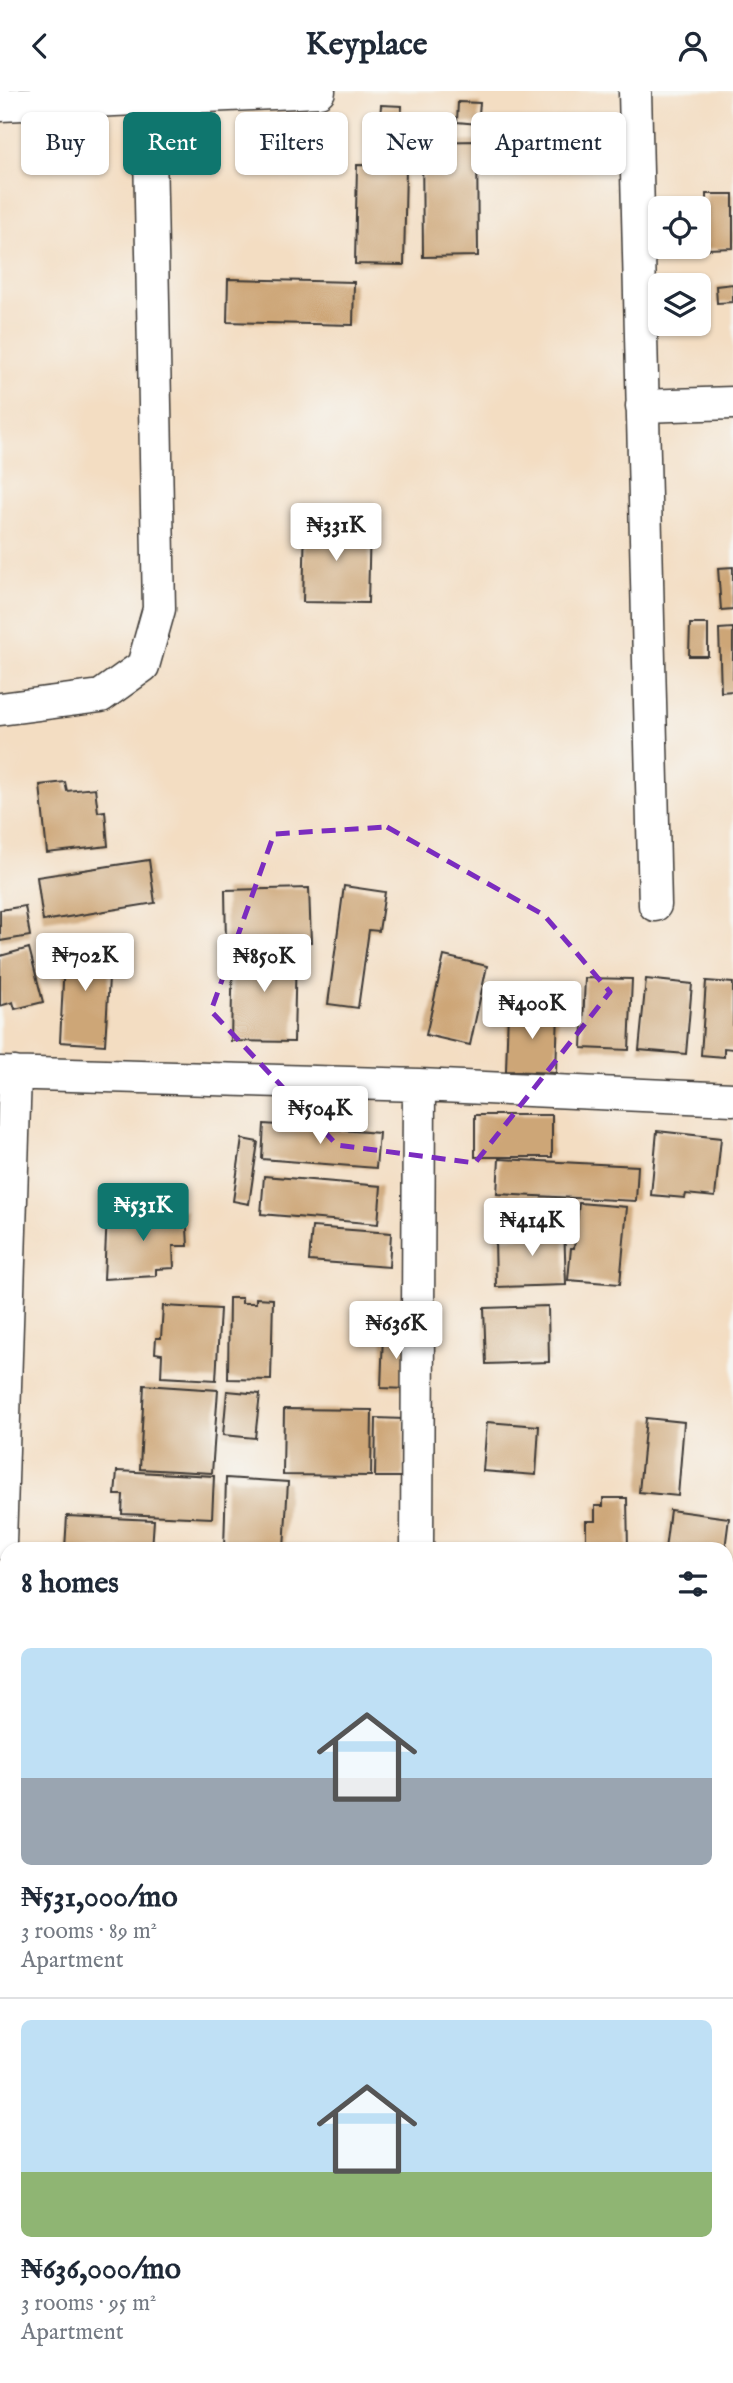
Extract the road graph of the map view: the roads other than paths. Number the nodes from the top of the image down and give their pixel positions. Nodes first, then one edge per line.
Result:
1 (319, 91) edge
2 (635, 91) edge
3 (149, 98) junction
4 (0, 105) edge
5 (733, 403) edge
6 (642, 406) junction
7 (0, 709) edge
8 (655, 905) dead end
9 (7, 1073) edge
10 (419, 1085) junction
11 (733, 1099) edge
12 (0, 1542) edge
13 (417, 1542) edge

1 - 3 street
2 - 6 street
3 - 4 street
3 - 7 street
5 - 6 street
6 - 8 street
9 - 10 street
9 - 12 street
10 - 11 street
10 - 13 street

